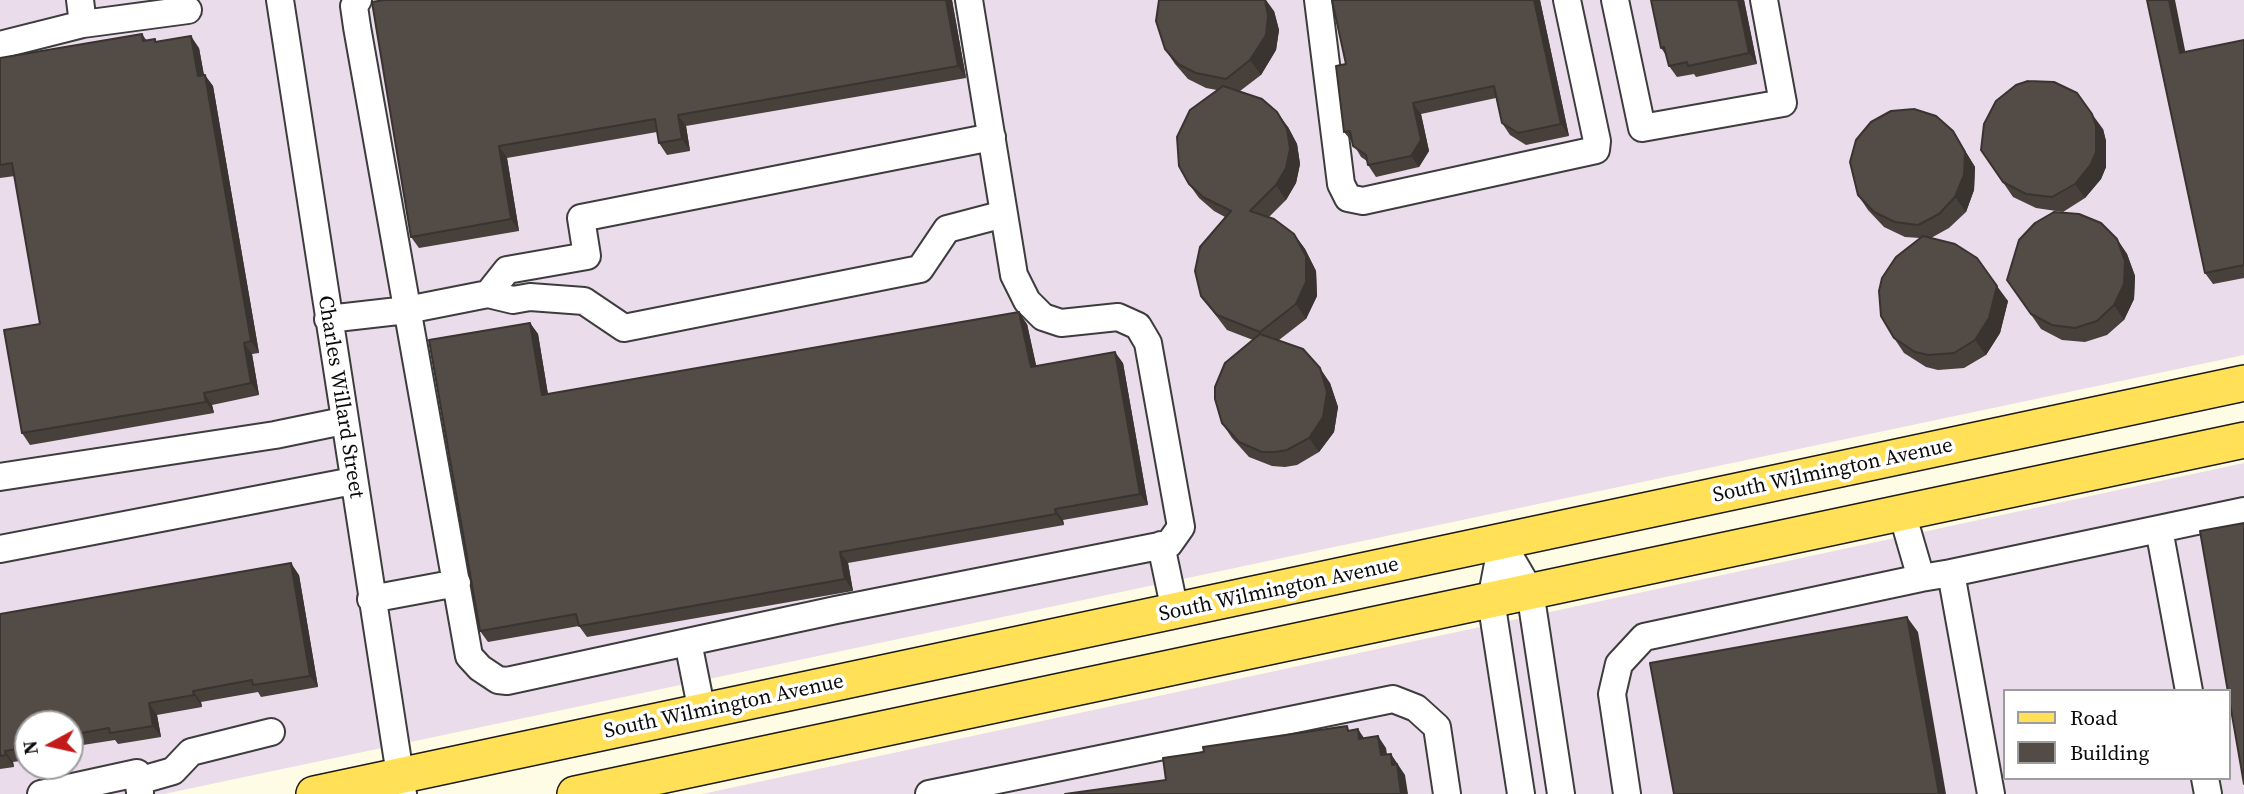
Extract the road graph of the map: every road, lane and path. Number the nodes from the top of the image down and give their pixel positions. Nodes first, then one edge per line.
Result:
1 (280, 0) edge
2 (358, 0) edge
3 (970, 0) edge
4 (1318, 0) edge
5 (1567, 0) edge
6 (1615, 0) edge
7 (1764, 0) edge
8 (188, 10) dead end
9 (81, 12) edge
10 (0, 45) edge
11 (992, 137) junction
12 (1004, 214) junction
13 (488, 294) junction
14 (407, 310) junction
15 (328, 319) junction
16 (2244, 383) edge
17 (344, 421) junction
18 (2244, 440) edge
19 (0, 477) edge
20 (353, 481) junction
21 (2244, 511) edge
22 (1902, 513) junction
23 (2159, 529) junction
24 (1502, 543) junction
25 (1161, 545) junction
26 (0, 548) edge
27 (1951, 573) junction
28 (1921, 578) junction
29 (457, 583) junction
30 (1530, 591) junction
31 (371, 599) junction
32 (1491, 600) junction
33 (1175, 611) junction
34 (688, 642) junction
35 (2189, 689) edge
36 (702, 712) junction
37 (271, 732) dead end
38 (401, 785) edge
39 (140, 787) edge
40 (41, 794) edge
41 (314, 794) edge
42 (575, 794) edge
43 (929, 794) edge
44 (1447, 794) edge
45 (1521, 794) edge
46 (1561, 794) edge
47 (1627, 794) edge
48 (1991, 794) edge

1 - 15 street, Charles Willard Street
2 - 14 street
3 - 11 street
4 - 5 street
6 - 7 street
8 - 9 street
9 - 10 street
11 - 12 street
11 - 13 street
12 - 13 street
12 - 25 street
13 - 14 street
14 - 15 street
14 - 29 street
15 - 17 street, Charles Willard Street
16 - 24 main road, South Wilmington Avenue
17 - 19 street
17 - 20 street, Charles Willard Street
18 - 22 main road
20 - 26 street
20 - 31 street, Charles Willard Street
21 - 23 street
22 - 28 street
22 - 30 main road
23 - 27 street
23 - 35 street
24 - 30 street
24 - 32 street
24 - 33 main road, South Wilmington Avenue
25 - 33 street
25 - 34 street
27 - 28 street
27 - 48 street
28 - 47 street
29 - 31 street
29 - 34 street
30 - 32 main road
30 - 46 street
31 - 38 street, Charles Willard Street
32 - 42 main road
32 - 45 street
33 - 36 main road, South Wilmington Avenue
34 - 36 street
36 - 38 main road, South Wilmington Avenue
37 - 39 street
38 - 41 main road, South Wilmington Avenue
39 - 40 street
43 - 44 street

